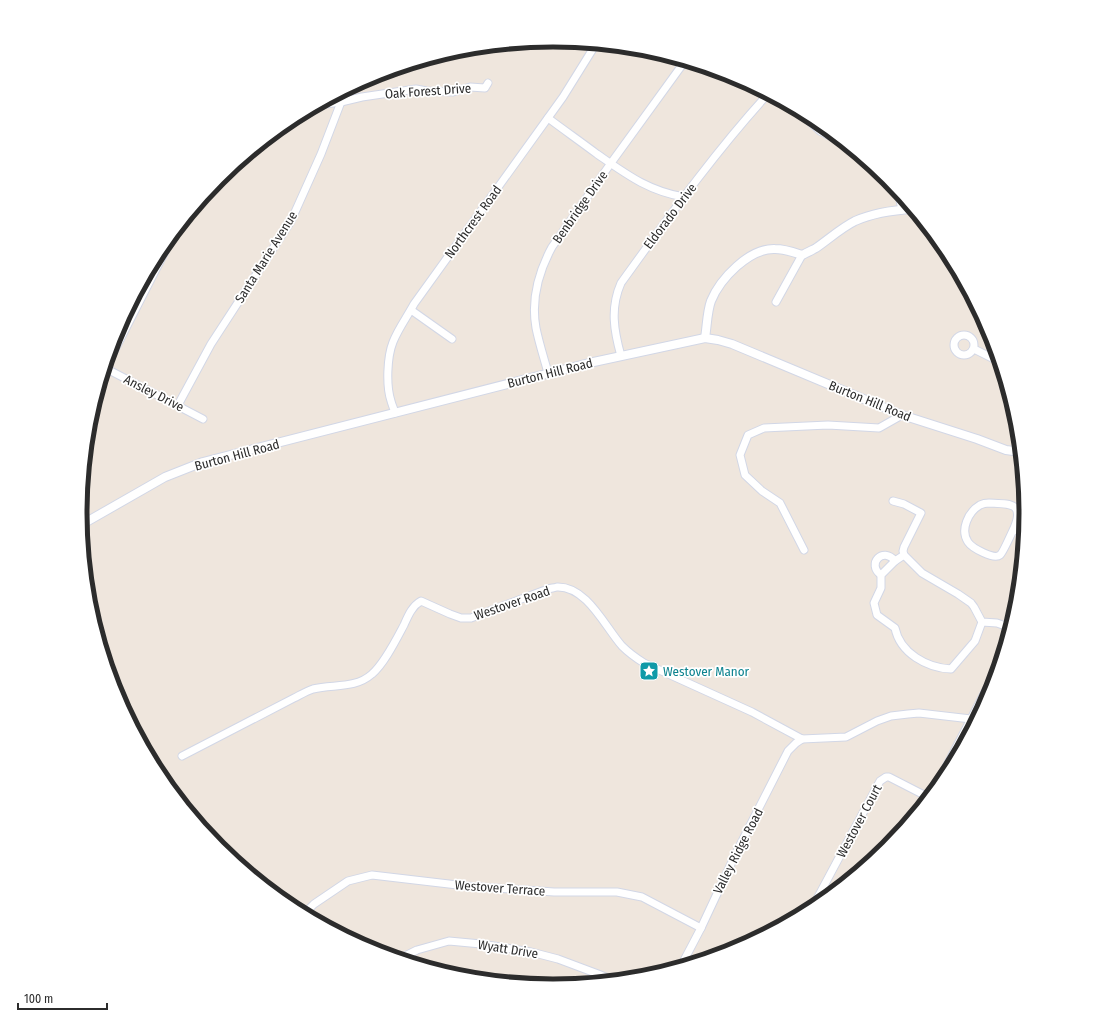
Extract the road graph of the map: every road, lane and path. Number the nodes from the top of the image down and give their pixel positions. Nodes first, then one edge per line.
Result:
1 (593, 49) edge
2 (682, 65) edge
3 (488, 83) dead end
4 (344, 97) edge
5 (765, 97) edge
6 (341, 102) junction
7 (331, 103) edge
8 (548, 118) junction
9 (611, 163) junction
10 (684, 197) junction
11 (900, 202) edge
12 (902, 210) junction
13 (907, 210) edge
14 (802, 255) junction
15 (156, 270) edge
16 (776, 302) dead end
17 (410, 310) junction
18 (126, 327) edge
19 (705, 338) junction
20 (452, 339) dead end
21 (974, 349) dead end
22 (621, 356) junction
23 (993, 358) edge
24 (110, 371) edge
25 (548, 373) junction
26 (178, 405) junction
27 (395, 413) junction
28 (902, 415) junction
29 (203, 418) dead end
30 (1016, 451) edge
31 (894, 501) dead end
32 (87, 521) edge
33 (1014, 529) junction
34 (1019, 532) edge
35 (804, 550) dead end
36 (904, 555) junction
37 (895, 561) junction
38 (881, 576) junction
39 (982, 622) junction
40 (1006, 626) edge
41 (979, 705) edge
42 (971, 719) junction
43 (802, 739) junction
44 (182, 756) dead end
45 (949, 760) edge
46 (926, 795) edge
47 (818, 898) edge
48 (308, 910) edge
49 (701, 928) junction
50 (406, 956) edge
51 (684, 961) edge
52 (605, 977) edge

1 - 8 street, Northcrest Road
2 - 9 street, Benbridge Drive
3 - 6 street, Oak Forest Drive
4 - 6 street, Santa Marie Avenue
5 - 10 street, Eldorado Drive
6 - 7 street, Oak Forest Drive
6 - 26 street, Santa Marie Avenue
8 - 9 street
8 - 17 street, Northcrest Road
9 - 10 street
9 - 25 street, Benbridge Drive
10 - 22 street, Eldorado Drive
11 - 12 street
12 - 13 street
12 - 14 street
14 - 16 street
14 - 19 street
15 - 18 street
17 - 20 street
17 - 27 street, Northcrest Road
19 - 22 street, Burton Hill Road
19 - 28 street, Burton Hill Road
21 - 23 street
22 - 25 street, Burton Hill Road
24 - 26 street, Ansley Drive
25 - 27 street, Burton Hill Road
26 - 29 street, Ansley Drive
27 - 32 street, Burton Hill Road
28 - 30 street, Burton Hill Road
28 - 35 street
31 - 36 street
33 - 33 street
33 - 34 street
36 - 37 street
36 - 39 street
37 - 38 street
37 - 38 street
38 - 39 street
39 - 40 street
41 - 42 street
42 - 43 street
42 - 45 street
43 - 44 street, Westover Road
43 - 49 street, Valley Ridge Road
46 - 47 street, Westover Court
48 - 49 street, Westover Terrace
49 - 51 street, Valley Ridge Road
50 - 52 street, Wyatt Drive

